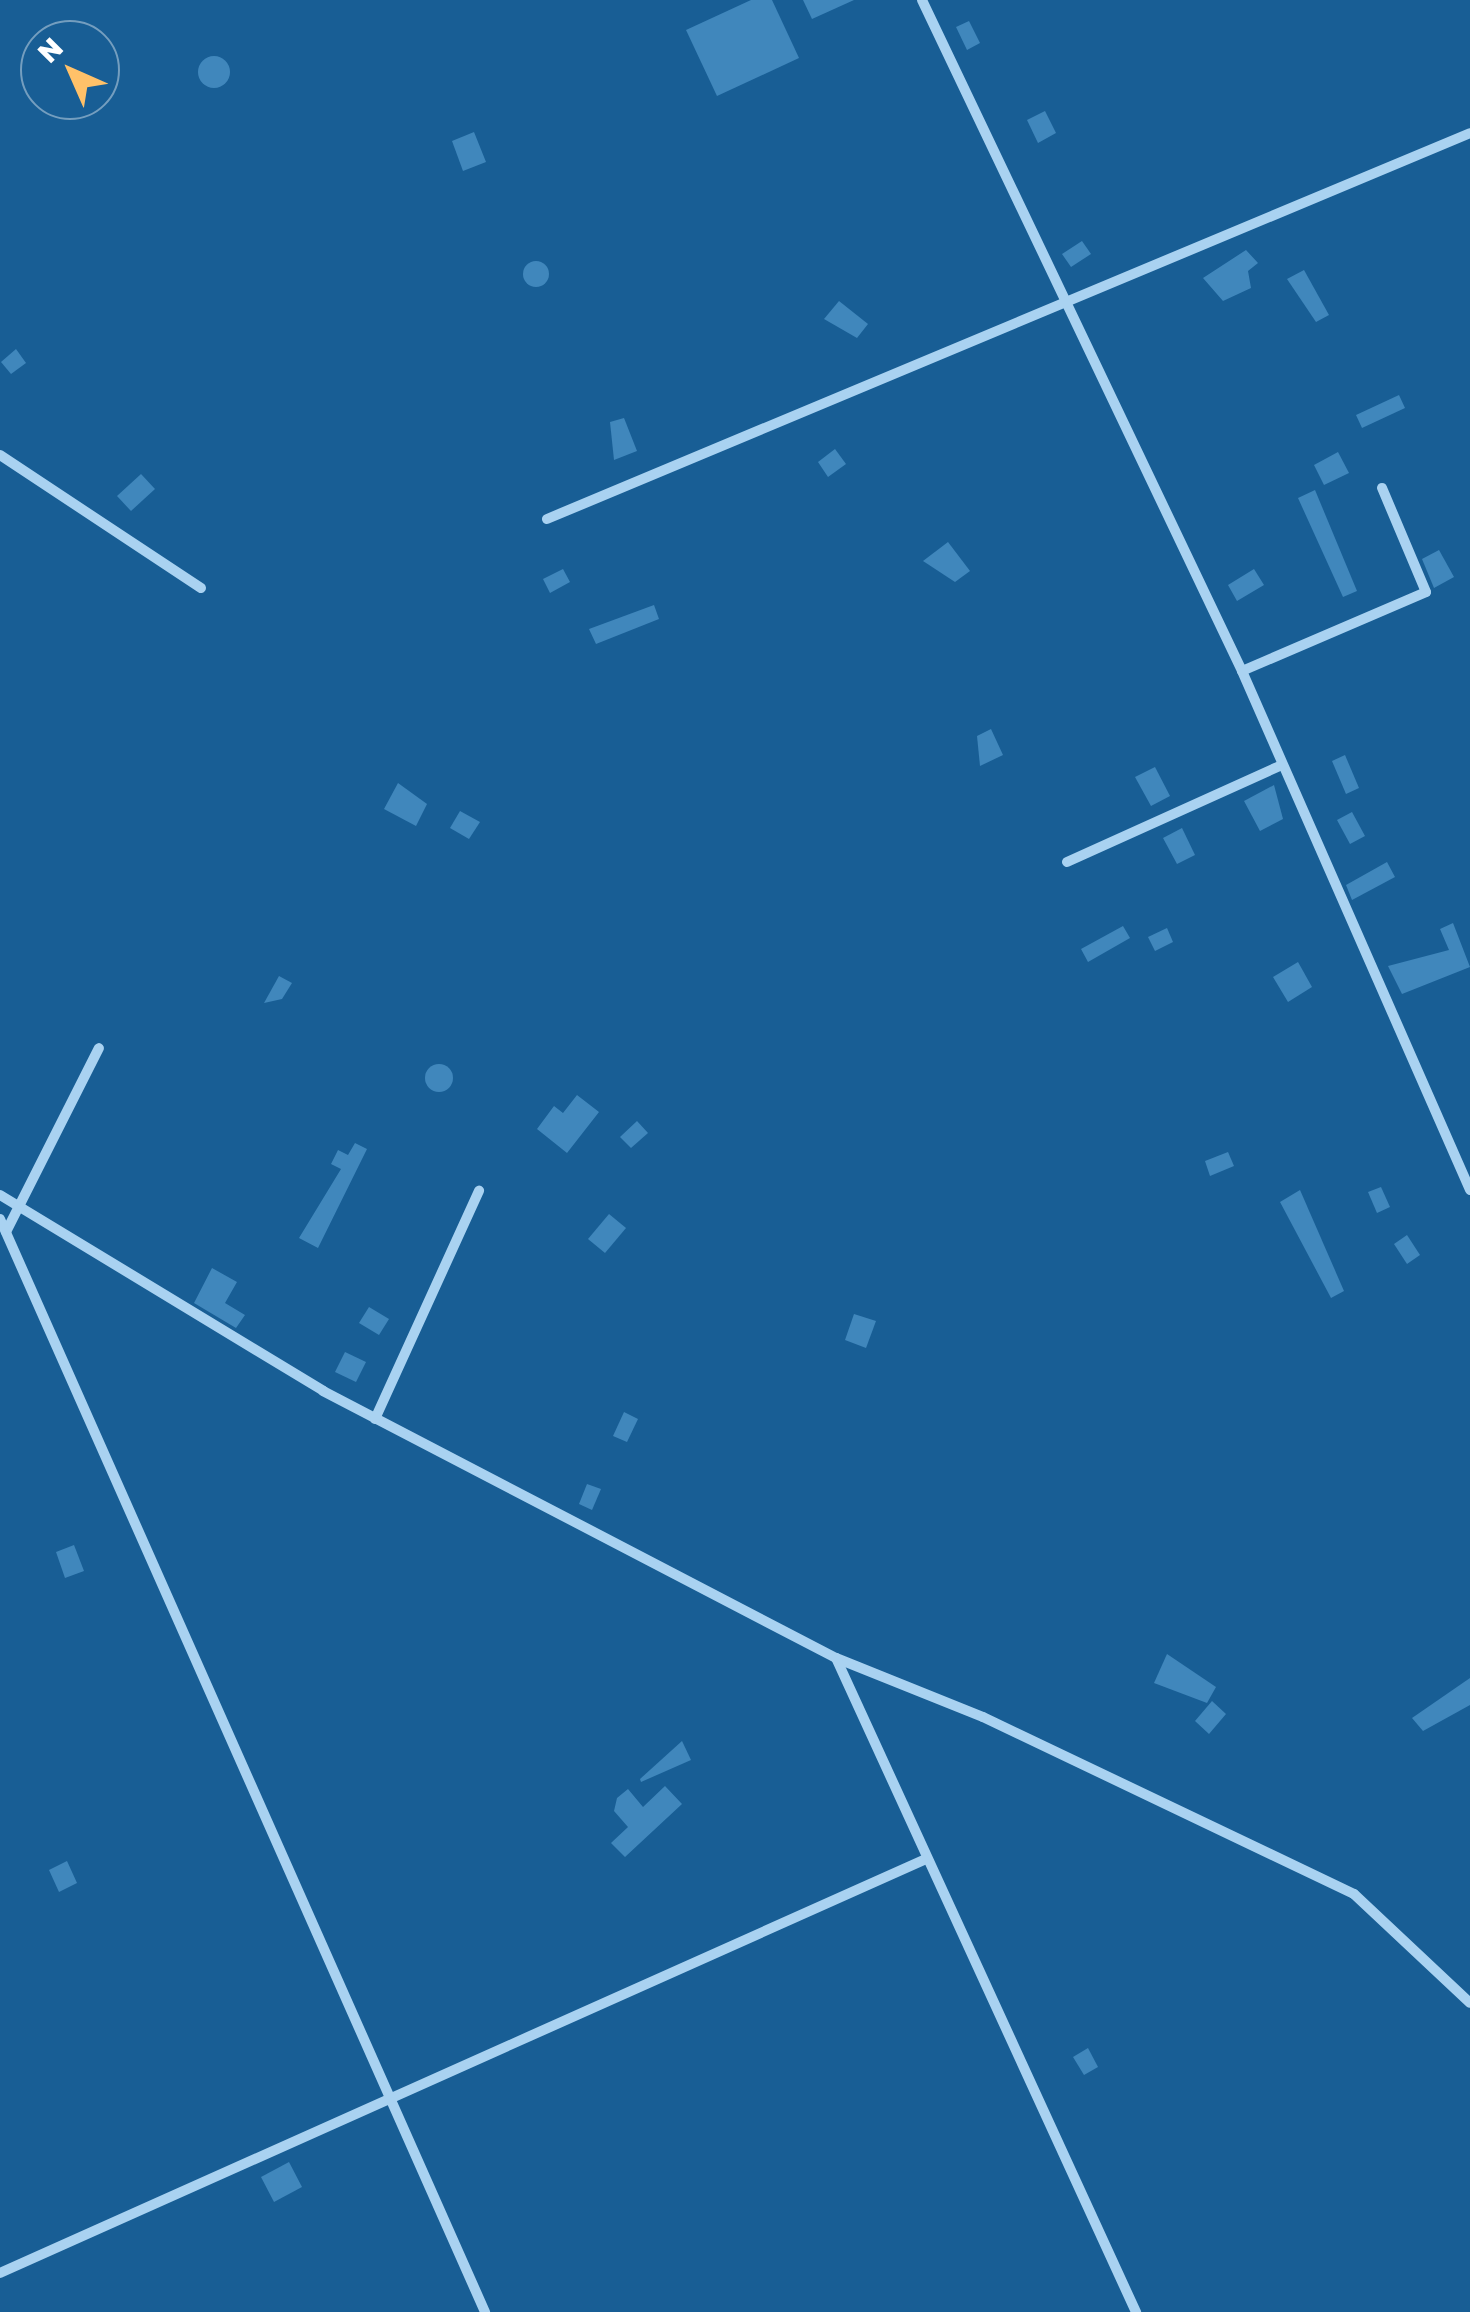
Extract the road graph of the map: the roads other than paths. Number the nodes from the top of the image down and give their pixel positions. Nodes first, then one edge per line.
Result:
1 (922, 0) edge
2 (1470, 132) edge
3 (1068, 306) junction
4 (0, 455) edge
5 (1382, 488) dead end
6 (547, 519) dead end
7 (201, 588) dead end
8 (1242, 671) junction
9 (1280, 766) junction
10 (1067, 862) dead end
11 (99, 1048) dead end
12 (1470, 1190) edge
13 (480, 1191) dead end
14 (2, 1199) edge
15 (21, 1208) junction
16 (0, 1219) edge
17 (6, 1232) junction
18 (375, 1419) junction
19 (836, 1658) junction
20 (926, 1859) junction
21 (1470, 2003) edge
22 (394, 2100) junction
23 (0, 2274) edge
24 (485, 2312) edge
25 (1136, 2312) edge

1 - 3 street
2 - 3 street
3 - 6 street
3 - 8 street
4 - 7 street
5 - 8 street
8 - 9 street
9 - 10 street
9 - 12 street
11 - 15 street
13 - 18 street
14 - 15 street
15 - 17 street
15 - 18 street
16 - 17 street
17 - 22 street
18 - 19 street
19 - 20 street
19 - 21 street
20 - 22 street
20 - 25 street
22 - 23 street
22 - 24 street

